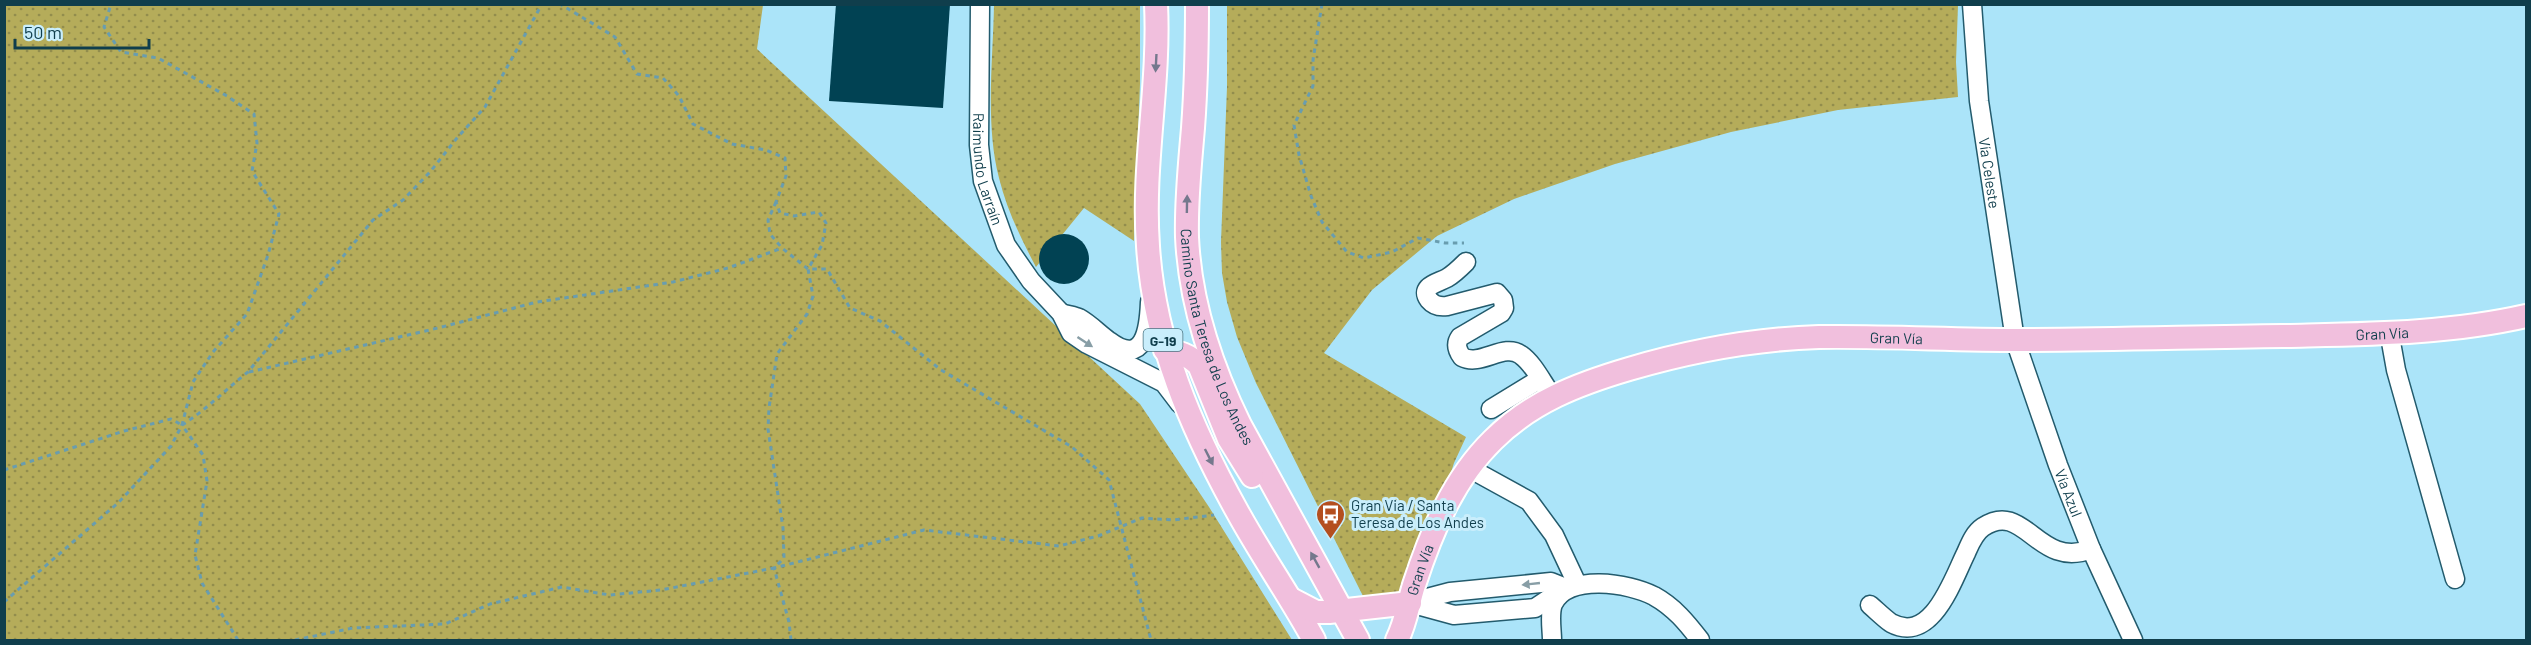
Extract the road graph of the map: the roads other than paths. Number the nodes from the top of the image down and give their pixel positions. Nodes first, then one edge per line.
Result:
1 (980, 4) edge
2 (1156, 4) edge
3 (1197, 4) edge
4 (1972, 4) edge
5 (1466, 262) road end
6 (1151, 279) junction
7 (1061, 313) junction
8 (2526, 316) edge
9 (2389, 332) junction
10 (2016, 340) junction
11 (1112, 344) junction
12 (1166, 350) junction
13 (1547, 388) junction
14 (1491, 409) dead end
15 (1189, 416) junction
16 (1469, 468) junction
17 (1295, 524) junction
18 (2091, 549) junction
19 (2455, 579) dead end
20 (1572, 586) junction
21 (1291, 598) junction
22 (1870, 605) dead end
23 (1343, 611) junction
24 (1406, 627) edge
25 (1314, 640) edge
26 (1358, 640) edge
27 (1552, 640) edge
28 (1700, 640) edge
29 (2133, 640) edge

1 - 7 street, Raimundo Larraín
2 -> 6 main road, G-19
17 -> 3 main road, Camino Santa Teresa de Los Andes / G-19
4 - 10 street, Vía Celeste
5 - 13 street
6 - 11 street
6 - 12 main road, G-19
7 - 11 street, Raimundo Larraín
7 -> 15 street, Raimundo Larraín
8 - 9 main road, Gran Vía
9 - 10 main road, Gran Vía
9 - 19 street
10 - 13 main road, Gran Vía
10 - 18 street, Vía Azul
11 - 12 street, Raimundo Larraín
12 - 15 main road, G-19
12 - 17 main road
13 - 14 street
13 - 16 main road, Gran Vía
15 -> 21 main road, G-19
16 - 20 street
16 - 24 main road, Gran Vía
23 -> 17 main road, Camino Santa Teresa de Los Andes / G-19
18 - 22 street
18 - 29 street, Vía Azul
20 - 24 street
20 - 27 street
20 - 28 street
21 - 23 main road
21 - 25 main road, G-19
23 - 24 main road
23 - 26 main road, Camino Santa Teresa de Los Andes / G-19

